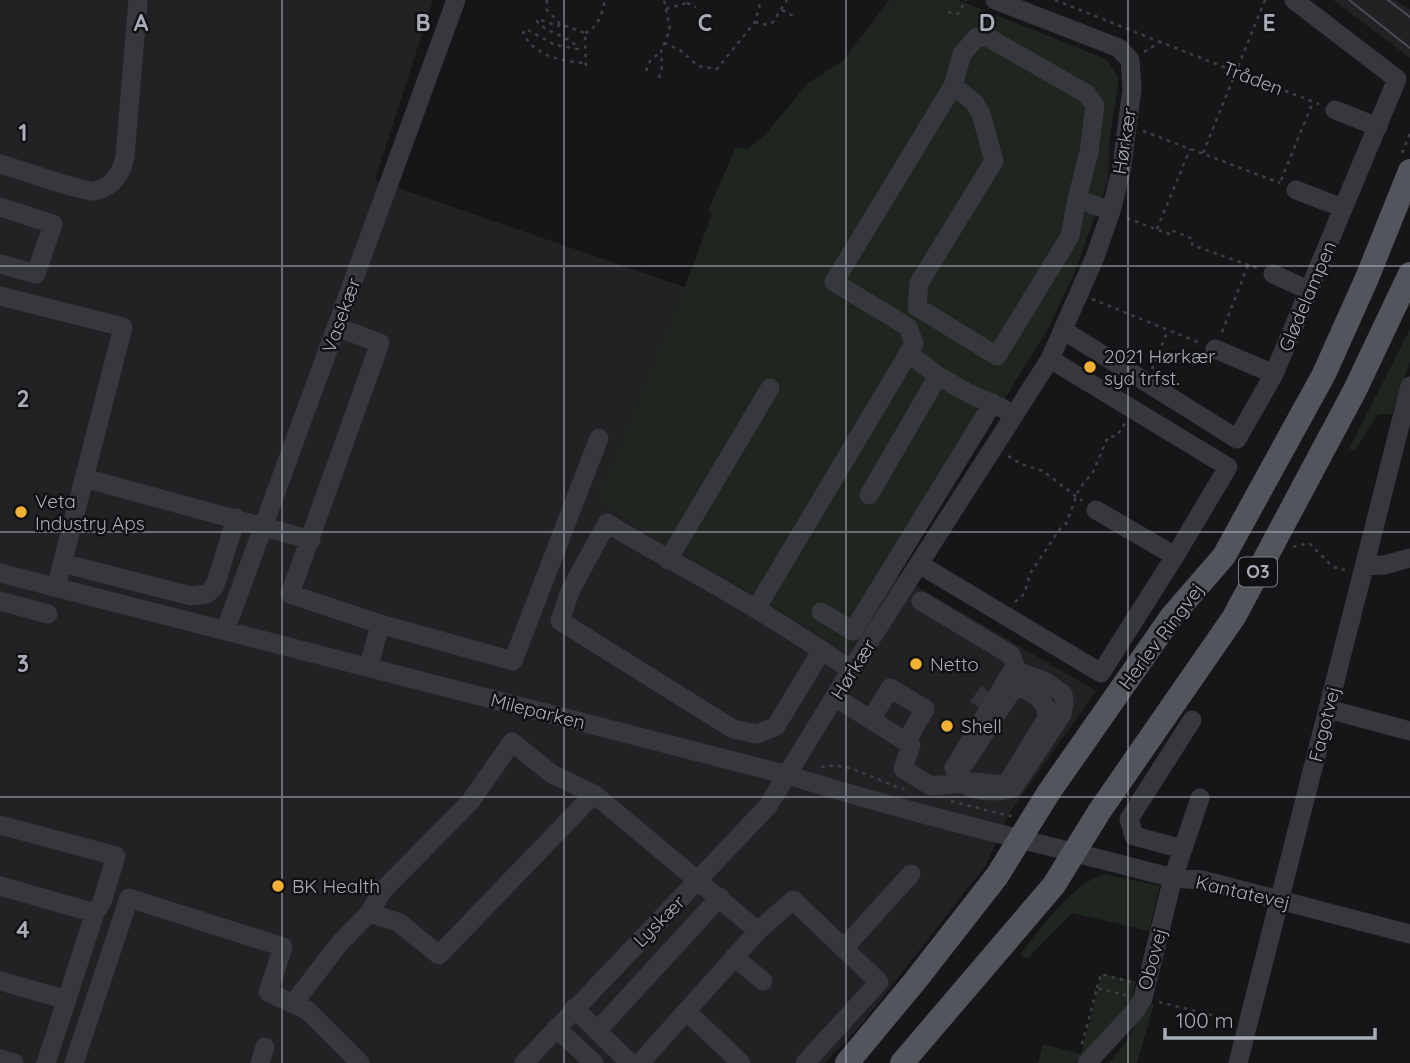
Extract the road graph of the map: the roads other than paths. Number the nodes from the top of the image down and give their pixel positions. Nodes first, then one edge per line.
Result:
1 (138, 0) edge
2 (456, 0) edge
3 (995, 0) edge
4 (1293, 0) edge
5 (1031, 7) edge
6 (953, 86) junction
7 (1335, 110) road end
8 (1378, 127) junction
9 (0, 164) edge
10 (1410, 171) edge
11 (1288, 187) road end
12 (1077, 199) junction
13 (0, 207) edge
14 (1343, 208) junction
15 (1111, 211) junction
16 (0, 264) edge
17 (1273, 274) road end
18 (1410, 274) edge
19 (1308, 290) junction
20 (0, 296) edge
21 (918, 307) junction
22 (901, 323) junction
23 (337, 327) junction
24 (1063, 330) junction
25 (1215, 349) road end
26 (908, 353) junction
27 (1050, 359) junction
28 (1274, 374) junction
29 (938, 376) junction
30 (1410, 386) edge
31 (770, 388) dead end
32 (993, 402) junction
33 (1013, 416) junction
34 (599, 438) dead end
35 (84, 478) junction
36 (869, 495) dead end
37 (1097, 510) road end
38 (236, 518) junction
39 (264, 525) junction
40 (908, 539) junction
41 (311, 540) junction
42 (1175, 556) junction
43 (923, 557) junction
44 (1410, 558) edge
45 (668, 560) junction
46 (62, 563) junction
47 (1364, 571) junction
48 (0, 573) edge
49 (56, 588) junction
50 (0, 601) edge
51 (921, 601) dead end
52 (756, 608) junction
53 (821, 612) dead end
54 (48, 614) dead end
55 (871, 620) junction
56 (380, 624) junction
57 (225, 631) junction
58 (822, 650) junction
59 (1014, 663) junction
60 (369, 666) junction
61 (851, 670) junction
62 (990, 690) tunnel mouth
63 (835, 697) junction
64 (978, 707) tunnel mouth
65 (1328, 709) junction
66 (872, 718) junction
67 (1192, 720) dead end
68 (1410, 731) edge
69 (906, 742) junction
70 (788, 775) junction
71 (958, 775) junction
72 (594, 794) junction
73 (1200, 798) dead end
74 (0, 825) edge
75 (1020, 840) junction
76 (1183, 849) junction
77 (1075, 853) junction
78 (911, 874) dead end
79 (1173, 878) junction
80 (700, 880) junction
81 (0, 886) edge
82 (720, 897) junction
83 (1279, 900) junction
84 (369, 912) junction
85 (96, 913) junction
86 (758, 931) junction
87 (1410, 934) edge
88 (844, 948) junction
89 (734, 957) junction
90 (0, 981) edge
91 (763, 981) dead end
92 (66, 1000) junction
93 (293, 1004) junction
94 (574, 1008) junction
95 (686, 1011) junction
96 (556, 1028) junction
97 (597, 1031) junction
98 (1084, 1057) edge
99 (0, 1059) edge
100 (527, 1062) edge
101 (15, 1063) edge
102 (46, 1063) edge
103 (74, 1063) edge
104 (360, 1063) edge
105 (594, 1063) edge
106 (630, 1063) edge
107 (640, 1063) edge
108 (741, 1063) edge
109 (805, 1063) edge
110 (847, 1063) edge
111 (902, 1063) edge
112 (1238, 1063) edge

1 - 9 street
2 - 23 street, Vasekær
3 - 5 street
4 - 8 street, Glødelampen
5 - 15 street, Hørkær
6 - 12 street
6 - 21 street
6 - 22 street
7 - 8 street
8 - 14 street, Glødelampen
10 - 75 main road, Herlev Ringvej / O3
11 - 14 street
12 - 15 street
12 - 21 street
13 - 16 street
14 - 19 street, Glødelampen
15 - 24 street, Hørkær
17 - 19 street
18 - 77 main road, O3
19 - 28 street, Glødelampen
20 - 35 street
21 - 22 street
22 - 26 street
23 - 39 street, Vasekær
23 - 41 street
24 - 27 street, Hørkær
24 - 28 street, Glødelampen
25 - 28 street
26 - 29 street
26 - 52 street
27 - 33 street, Hørkær
27 - 42 street
29 - 32 street
29 - 36 street
30 - 47 street, Fagotvej
31 - 45 street
32 - 33 street
32 - 40 street
33 - 43 street, Hørkær
34 - 56 street
35 - 38 street
35 - 46 street
37 - 42 street
38 - 39 street
38 - 46 street
39 - 41 street
39 - 57 street, Vasekær
40 - 43 street
40 - 55 street
41 - 56 street
42 - 43 street
43 - 55 street, Hørkær
44 - 47 street
45 - 52 street
45 - 58 street
46 - 49 street
47 - 65 street, Fagotvej
48 - 49 street, Mileparken
49 - 57 street, Mileparken
50 - 54 street
51 - 59 street
52 - 58 street
53 - 55 street
55 - 61 street, Hørkær
56 - 60 street
57 - 60 street, Mileparken
58 - 61 street
59 - 62 street
59 - 71 street
59 - 71 street
60 - 70 street, Mileparken
61 - 63 street, Hørkær
63 - 66 street
63 - 70 street, Hørkær
64 - 71 street
65 - 68 street
65 - 83 street, Fagotvej
66 - 69 street
66 - 69 street
67 - 76 street
69 - 71 street
70 - 75 street, Mileparken
70 - 80 street, Lyskær
71 - 71 street
72 - 80 street
72 - 84 street
72 - 84 street
73 - 76 street, Obovej
74 - 85 street
75 - 77 street, Mileparken
75 - 110 main road, Herlev Ringvej / O3
76 - 79 street, Obovej
77 - 79 street, Kantatevej
77 - 111 main road, O3
78 - 88 street
79 - 83 street, Kantatevej
79 - 98 street, Obovej
80 - 82 street
80 - 94 street, Lyskær
81 - 85 street
82 - 86 street
82 - 97 street
83 - 87 street, Kantatevej
83 - 112 street, Fagotvej
84 - 93 street
85 - 92 street
86 - 88 street
86 - 89 street
88 - 109 street
89 - 91 street
89 - 95 street
90 - 92 street
92 - 102 street
93 - 103 street
93 - 104 street
94 - 96 street, Lyskær
94 - 97 street
95 - 107 street
95 - 108 street
96 - 100 street, Lyskær
96 - 105 street
97 - 106 street
99 - 101 street

